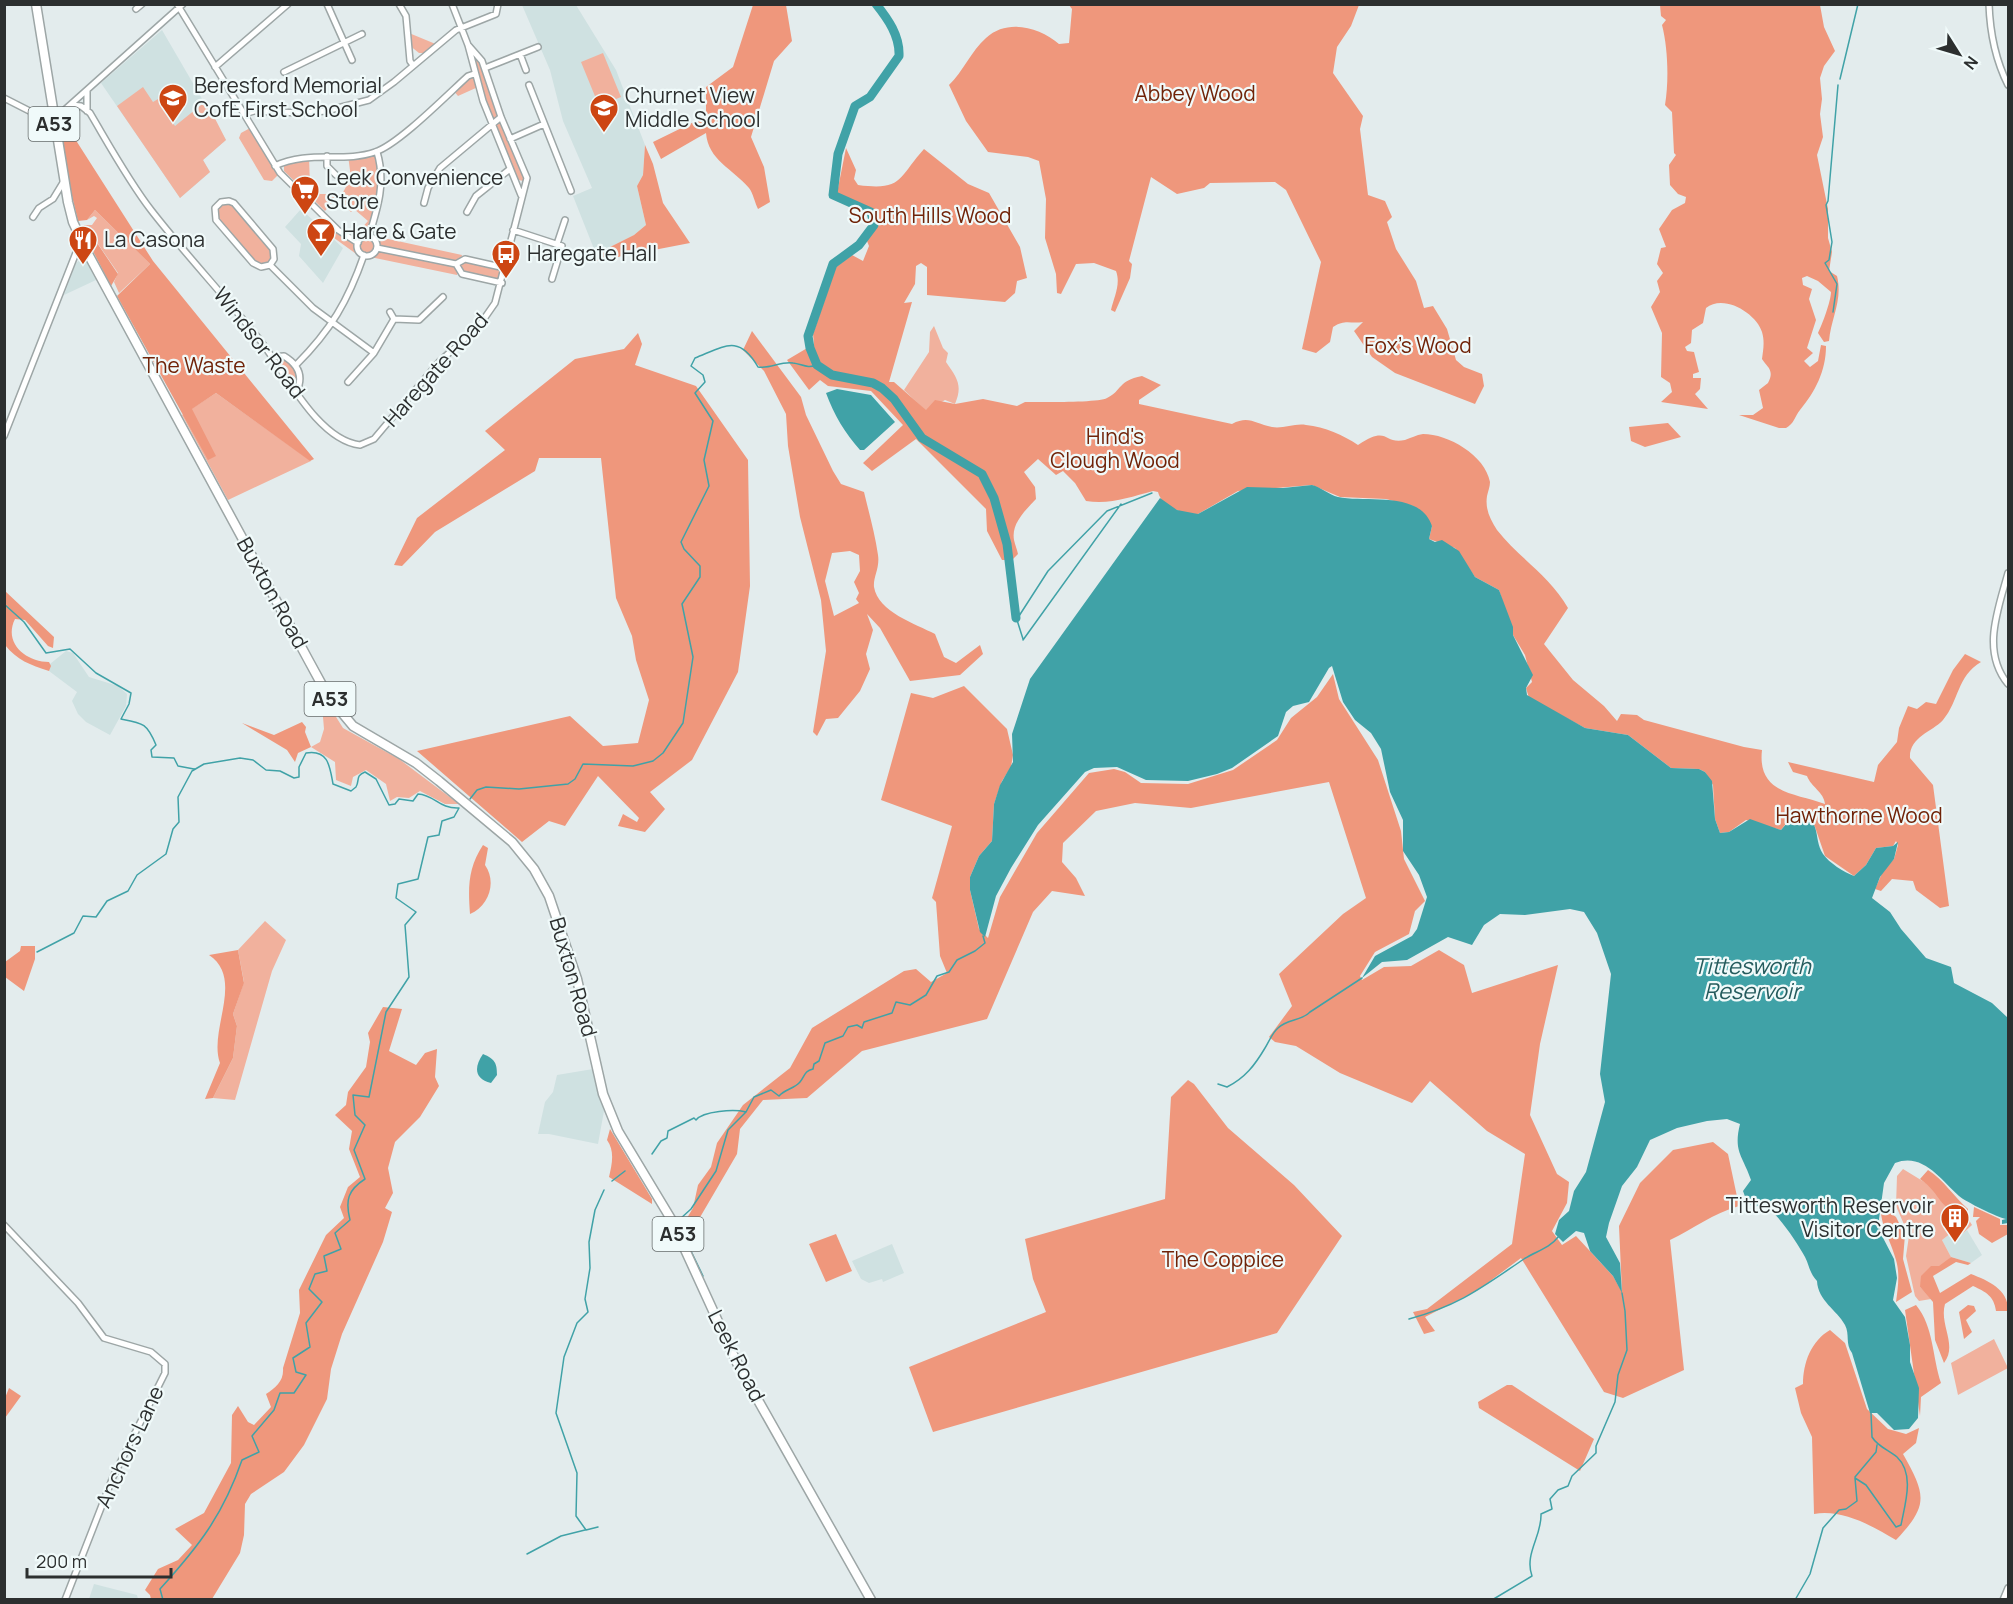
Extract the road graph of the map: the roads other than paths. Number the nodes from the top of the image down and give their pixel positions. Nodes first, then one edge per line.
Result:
1 (36, 4) edge
2 (288, 4) edge
3 (327, 4) edge
4 (399, 4) edge
5 (452, 4) edge
6 (498, 4) edge
7 (1989, 4) edge
8 (180, 6) edge
9 (461, 27) junction
10 (362, 34) dead end
11 (344, 42) junction
12 (468, 45) junction
13 (538, 47) dead end
14 (519, 54) junction
15 (479, 57) junction
16 (352, 60) dead end
17 (471, 61) junction
18 (413, 65) junction
19 (215, 67) junction
20 (485, 68) junction
21 (526, 70) dead end
22 (284, 72) dead end
23 (474, 75) junction
24 (529, 85) dead end
25 (2008, 85) edge
26 (87, 91) junction
27 (4, 98) edge
28 (71, 105) junction
29 (87, 111) junction
30 (244, 114) junction
31 (501, 117) junction
32 (53, 120) junction
33 (492, 124) junction
34 (544, 124) junction
35 (510, 140) junction
36 (377, 152) junction
37 (327, 156) junction
38 (275, 166) junction
39 (510, 168) junction
40 (333, 173) dead end
41 (526, 175) junction
42 (515, 179) junction
43 (64, 181) junction
44 (571, 190) dead end
45 (521, 195) junction
46 (424, 203) dead end
47 (467, 212) dead end
48 (33, 217) dead end
49 (565, 220) dead end
50 (513, 230) junction
51 (369, 236) junction
52 (81, 240) junction
53 (358, 243) junction
54 (557, 244) junction
55 (376, 248) junction
56 (87, 252) junction
57 (364, 255) junction
58 (76, 256) junction
59 (456, 264) junction
60 (270, 265) junction
61 (506, 267) junction
62 (552, 279) dead end
63 (502, 283) junction
64 (443, 297) dead end
65 (390, 312) dead end
66 (394, 319) junction
67 (334, 323) junction
68 (374, 353) junction
69 (272, 357) junction
70 (296, 365) junction
71 (348, 382) dead end
72 (296, 393) junction
73 (4, 436) edge
74 (342, 439) joint
75 (2008, 573) edge
76 (2008, 684) edge
77 (609, 1110) joint
78 (4, 1225) edge
79 (2008, 1588) edge
80 (65, 1599) edge
81 (871, 1599) edge
82 (2002, 1599) edge

1 - 32 highway, Buxton Road / A53
2 - 19 street
3 - 11 street
4 - 18 street
5 - 9 street
6 - 9 street
7 - 25 street
8 - 19 street
8 - 26 street
9 - 12 street
9 - 18 street
10 - 11 street
11 - 16 street
11 - 22 street
12 - 15 street
12 - 17 street
13 - 14 street
14 - 20 street
14 - 21 street
15 - 17 street
15 - 20 street
17 - 23 street
18 - 30 street
19 - 30 street
20 - 31 street
23 - 33 street
23 - 36 street
24 - 34 street
26 - 28 street
26 - 29 street
27 - 32 street
28 - 29 street
28 - 32 street
29 - 69 street, Windsor Road
30 - 38 street
31 - 33 street
31 - 35 street
32 - 43 highway, Buxton Road / A53
33 - 39 street
33 - 46 street
34 - 35 street
34 - 44 street
35 - 41 street
36 - 37 street
36 - 51 street
37 - 38 street
37 - 40 street
38 - 53 street
39 - 42 street
39 - 47 street
41 - 42 street
41 - 45 street, Haregate Road
42 - 45 street
43 - 48 street
43 - 52 highway, Buxton Road / A53
45 - 50 street, Haregate Road
49 - 54 street
50 - 54 street
50 - 61 street, Haregate Road
51 - 53 street
51 - 55 street
52 - 56 highway, Buxton Road / A53
52 - 58 street
53 - 57 street
54 - 62 street
55 - 57 street
55 - 59 street
56 - 58 street
56 - 77 highway, Buxton Road / A53
57 - 67 street
58 - 73 street
59 - 61 street
59 - 63 street
60 - 60 street
60 - 67 street
61 - 63 street, Haregate Road
63 - 74 street, Haregate Road
64 - 66 street
65 - 66 street
66 - 68 street
67 - 68 street
67 - 70 street
68 - 71 street
69 - 70 street
69 - 72 street, Windsor Road
70 - 72 street
72 - 74 street, Windsor Road
75 - 76 street
77 - 81 highway, Leek Road / A53
78 - 80 street, Anchors Lane
79 - 82 street

